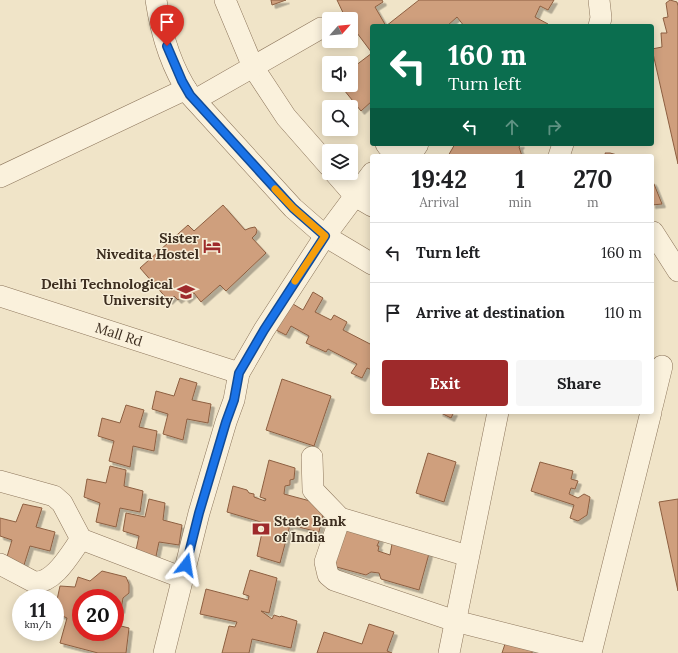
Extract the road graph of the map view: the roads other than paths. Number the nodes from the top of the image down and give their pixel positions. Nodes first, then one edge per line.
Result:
1 (156, 0) edge
2 (225, 0) edge
3 (600, 0) edge
4 (599, 24) edge
5 (321, 28) dead end
6 (253, 67) junction
7 (190, 94) junction
8 (416, 146) edge
9 (387, 150) edge
10 (400, 154) edge
11 (406, 154) edge
12 (322, 158) edge
13 (0, 176) edge
14 (342, 180) edge
15 (370, 180) edge
16 (364, 201) edge
17 (654, 232) dead end
18 (325, 236) junction
19 (370, 263) edge
20 (678, 271) edge
21 (0, 296) edge
22 (664, 366) edge
23 (239, 373) junction
24 (654, 400) edge
25 (498, 414) edge
26 (651, 414) edge
27 (312, 457) dead end
28 (0, 481) edge
29 (340, 518) junction
30 (81, 539) junction
31 (468, 556) junction
32 (0, 564) edge
33 (183, 578) junction
34 (455, 621) junction
35 (164, 653) edge
36 (448, 653) edge
37 (582, 653) edge
38 (591, 653) edge

1 - 7 lane
2 - 6 lane
3 - 4 lane
5 - 6 lane
6 - 7 lane
6 - 12 lane
7 - 13 lane
7 - 18 lane
8 - 11 lane
9 - 10 lane
14 - 16 lane
15 - 16 lane
16 - 18 lane
17 - 20 lane
18 - 19 lane
18 - 23 lane
21 - 23 lane, Mall Rd
22 - 24 lane
23 - 33 lane
25 - 31 lane
26 - 38 lane
27 - 29 lane
28 - 30 lane
29 - 31 lane
29 - 34 lane
30 - 32 lane
30 - 33 lane
31 - 34 lane
33 - 35 lane
34 - 36 lane
34 - 37 lane

